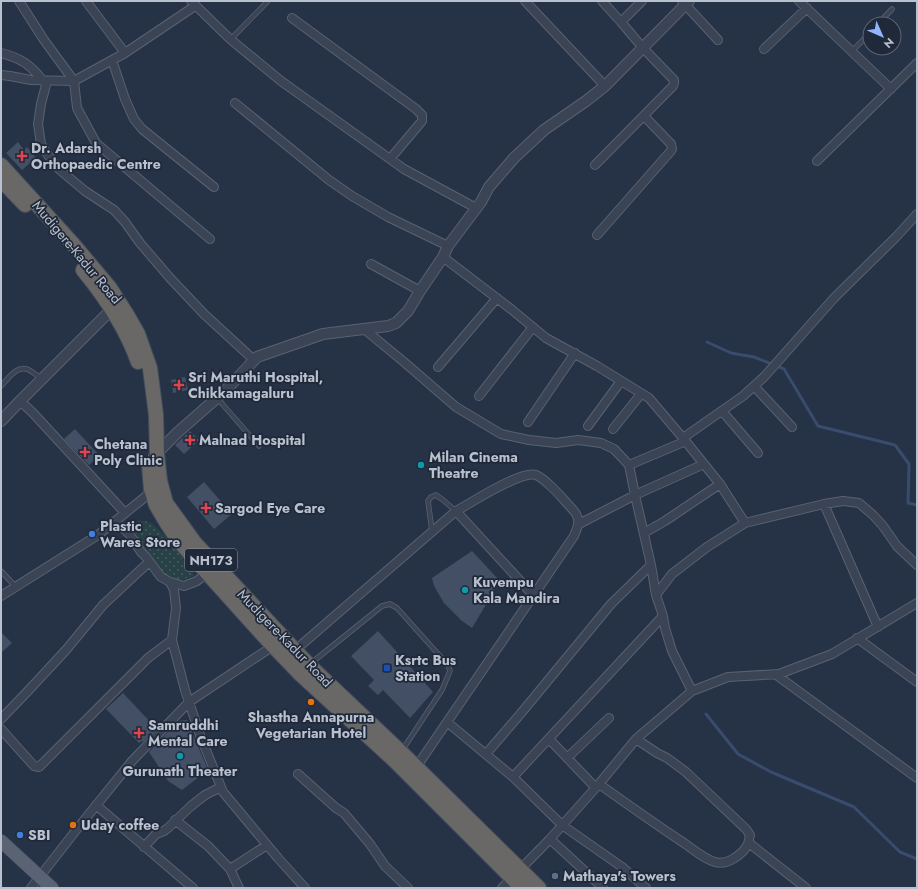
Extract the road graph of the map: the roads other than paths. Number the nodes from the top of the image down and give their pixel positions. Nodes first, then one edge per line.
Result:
1 (19, 1) edge
2 (86, 1) edge
3 (268, 1) edge
4 (525, 1) edge
5 (602, 1) edge
6 (642, 1) edge
7 (799, 1) edge
8 (685, 2) edge
9 (193, 3) edge
10 (806, 8) junction
11 (892, 10) dead end
12 (886, 16) edge
13 (292, 18) dead end
14 (621, 22) junction
15 (230, 39) junction
16 (718, 40) dead end
17 (862, 41) edge
18 (643, 48) junction
19 (764, 49) dead end
20 (852, 51) junction
21 (1, 53) edge
22 (125, 53) junction
23 (112, 60) junction
24 (917, 63) edge
25 (1, 76) edge
26 (40, 81) junction
27 (74, 81) junction
28 (604, 86) junction
29 (891, 89) junction
30 (235, 103) dead end
31 (644, 116) junction
32 (390, 159) junction
33 (817, 161) dead end
34 (1, 164) edge
35 (595, 165) dead end
36 (1, 180) edge
37 (214, 187) dead end
38 (476, 208) junction
39 (917, 214) edge
40 (597, 235) dead end
41 (210, 240) dead end
42 (448, 246) junction
43 (443, 256) junction
44 (371, 264) dead end
45 (420, 291) junction
46 (497, 298) junction
47 (112, 310) junction
48 (533, 327) junction
49 (364, 329) junction
50 (575, 353) junction
51 (254, 360) junction
52 (438, 367) dead end
53 (42, 379) junction
54 (621, 381) junction
55 (1, 386) edge
56 (754, 386) junction
57 (641, 394) junction
58 (479, 396) dead end
59 (216, 398) junction
60 (20, 401) junction
61 (722, 411) junction
62 (1, 421) edge
63 (528, 422) dead end
64 (588, 426) dead end
65 (792, 427) dead end
66 (613, 429) dead end
67 (684, 440) junction
68 (259, 446) dead end
69 (758, 453) dead end
70 (153, 458) junction
71 (704, 464) junction
72 (629, 465) junction
73 (720, 484) junction
74 (156, 485) junction
75 (635, 495) junction
76 (824, 504) junction
77 (456, 511) junction
78 (125, 513) junction
79 (116, 521) junction
80 (745, 523) junction
81 (579, 524) junction
82 (432, 531) junction
83 (644, 532) junction
84 (149, 562) junction
85 (651, 565) junction
86 (917, 565) edge
87 (1, 571) edge
88 (207, 573) junction
89 (170, 582) junction
90 (16, 587) junction
91 (533, 595) junction
92 (1, 596) edge
93 (656, 596) junction
94 (917, 603) edge
95 (663, 616) junction
96 (878, 627) junction
97 (857, 638) junction
98 (172, 640) junction
99 (273, 646) junction
100 (290, 654) junction
101 (304, 669) junction
102 (775, 674) junction
103 (917, 682) edge
104 (692, 691) junction
105 (189, 702) junction
106 (609, 718) dead end
107 (1, 719) edge
108 (447, 722) junction
109 (1, 729) edge
110 (636, 739) junction
111 (548, 740) junction
112 (486, 754) junction
113 (398, 757) junction
114 (567, 758) junction
115 (413, 772) junction
116 (298, 774) dead end
117 (513, 777) junction
118 (917, 778) edge
119 (597, 786) junction
120 (221, 787) junction
121 (96, 805) junction
122 (175, 820) junction
123 (562, 825) junction
124 (550, 839) junction
125 (1, 841) edge
126 (749, 843) junction
127 (267, 845) junction
128 (144, 847) junction
129 (230, 869) junction
130 (516, 874) junction
131 (40, 877) junction
132 (31, 888) edge
133 (52, 888) edge
134 (193, 888) edge
135 (239, 888) edge
136 (305, 888) edge
137 (408, 888) edge
138 (502, 888) edge
139 (522, 888) edge
140 (539, 888) edge
141 (603, 888) edge
142 (646, 888) edge
143 (806, 888) edge

1 - 27 street
2 - 22 street
3 - 15 lane
4 - 28 street
5 - 14 street
6 - 14 street
7 - 10 street
8 - 16 street
8 - 18 street
9 - 15 street
9 - 22 street
10 - 19 street
10 - 20 street
11 - 12 lane
13 - 32 street
14 - 18 street
15 - 32 street
17 - 20 lane
18 - 28 street
18 - 31 street
20 - 29 street
21 - 26 street
22 - 23 street
23 - 27 street
23 - 37 street
24 - 29 street
25 - 26 street
26 - 27 street
26 - 51 street
27 - 41 street
28 - 38 street
29 - 33 street
30 - 42 street
31 - 35 street
31 - 40 street
32 - 38 street
34 - 70 highway, Mudigere-Kadur Road / NH173
36 - 47 highway, Mudigere-Kadur Road / NH173
38 - 42 street
39 - 56 street
42 - 43 street
43 - 45 street
43 - 46 street
44 - 45 street
45 - 49 street
46 - 48 street
46 - 52 street
47 - 53 street
47 - 70 highway, Mudigere-Kadur Road / NH173
48 - 50 street
48 - 58 street
49 - 51 street
49 - 72 street
50 - 54 street
50 - 63 street
51 - 59 street
53 - 55 lane
53 - 60 street
54 - 57 street
54 - 64 street
56 - 61 street
56 - 65 street
57 - 66 street
57 - 67 street
59 - 68 lane
59 - 70 street
60 - 62 street
60 - 78 street
61 - 67 street
61 - 69 street
67 - 71 street
67 - 72 street
70 - 74 highway, Mudigere-Kadur Road / NH173
71 - 73 street
71 - 75 street
72 - 75 street
73 - 80 street
73 - 83 street
74 - 78 street
74 - 88 highway, Mudigere-Kadur Road / NH173
74 - 100 highway, Mudigere-Kadur Road / NH173
75 - 81 street
75 - 83 street
76 - 80 street
76 - 86 street
76 - 96 street
77 - 81 street
77 - 82 street
77 - 82 lane
77 - 91 street
78 - 79 street
79 - 84 street
79 - 90 street
80 - 93 street
81 - 91 street
82 - 100 street
83 - 85 street
84 - 89 street
84 - 107 street
85 - 93 street
85 - 112 street
87 - 90 lane
88 - 89 street
88 - 99 highway, Mudigere-Kadur Road / NH173
89 - 98 street
90 - 92 street
91 - 108 street
93 - 95 street
94 - 96 street
95 - 104 street
95 - 111 street
96 - 97 street
97 - 102 street
97 - 103 street
98 - 105 street
98 - 109 street
99 - 100 highway, Mudigere-Kadur Road / NH173
99 - 105 street
100 - 101 highway, Mudigere-Kadur Road / NH173
101 - 113 highway, Mudigere-Kadur Road / NH173
101 - 113 lane
102 - 104 street
102 - 118 street
104 - 110 street
105 - 120 street
105 - 121 street
106 - 114 street
108 - 112 street
108 - 115 street
110 - 119 street
110 - 126 street
111 - 114 street
111 - 117 street
112 - 117 street
113 - 115 highway, Mudigere-Kadur Road / NH173
114 - 119 street
115 - 130 highway, Mudigere-Kadur Road / NH173
116 - 137 street
117 - 123 street
119 - 123 street
119 - 126 street
120 - 122 street
120 - 127 street
121 - 128 street
121 - 131 street
122 - 128 street
122 - 129 street
123 - 124 street
123 - 142 street
124 - 130 street
124 - 141 street
125 - 131 main road
126 - 143 street
127 - 129 street
127 - 136 street
128 - 134 street
129 - 135 street
130 - 138 street
130 - 139 highway, Mudigere-Kadur Road / NH173
130 - 140 highway, Mudigere-Kadur Road / NH173
131 - 132 street
131 - 133 main road

